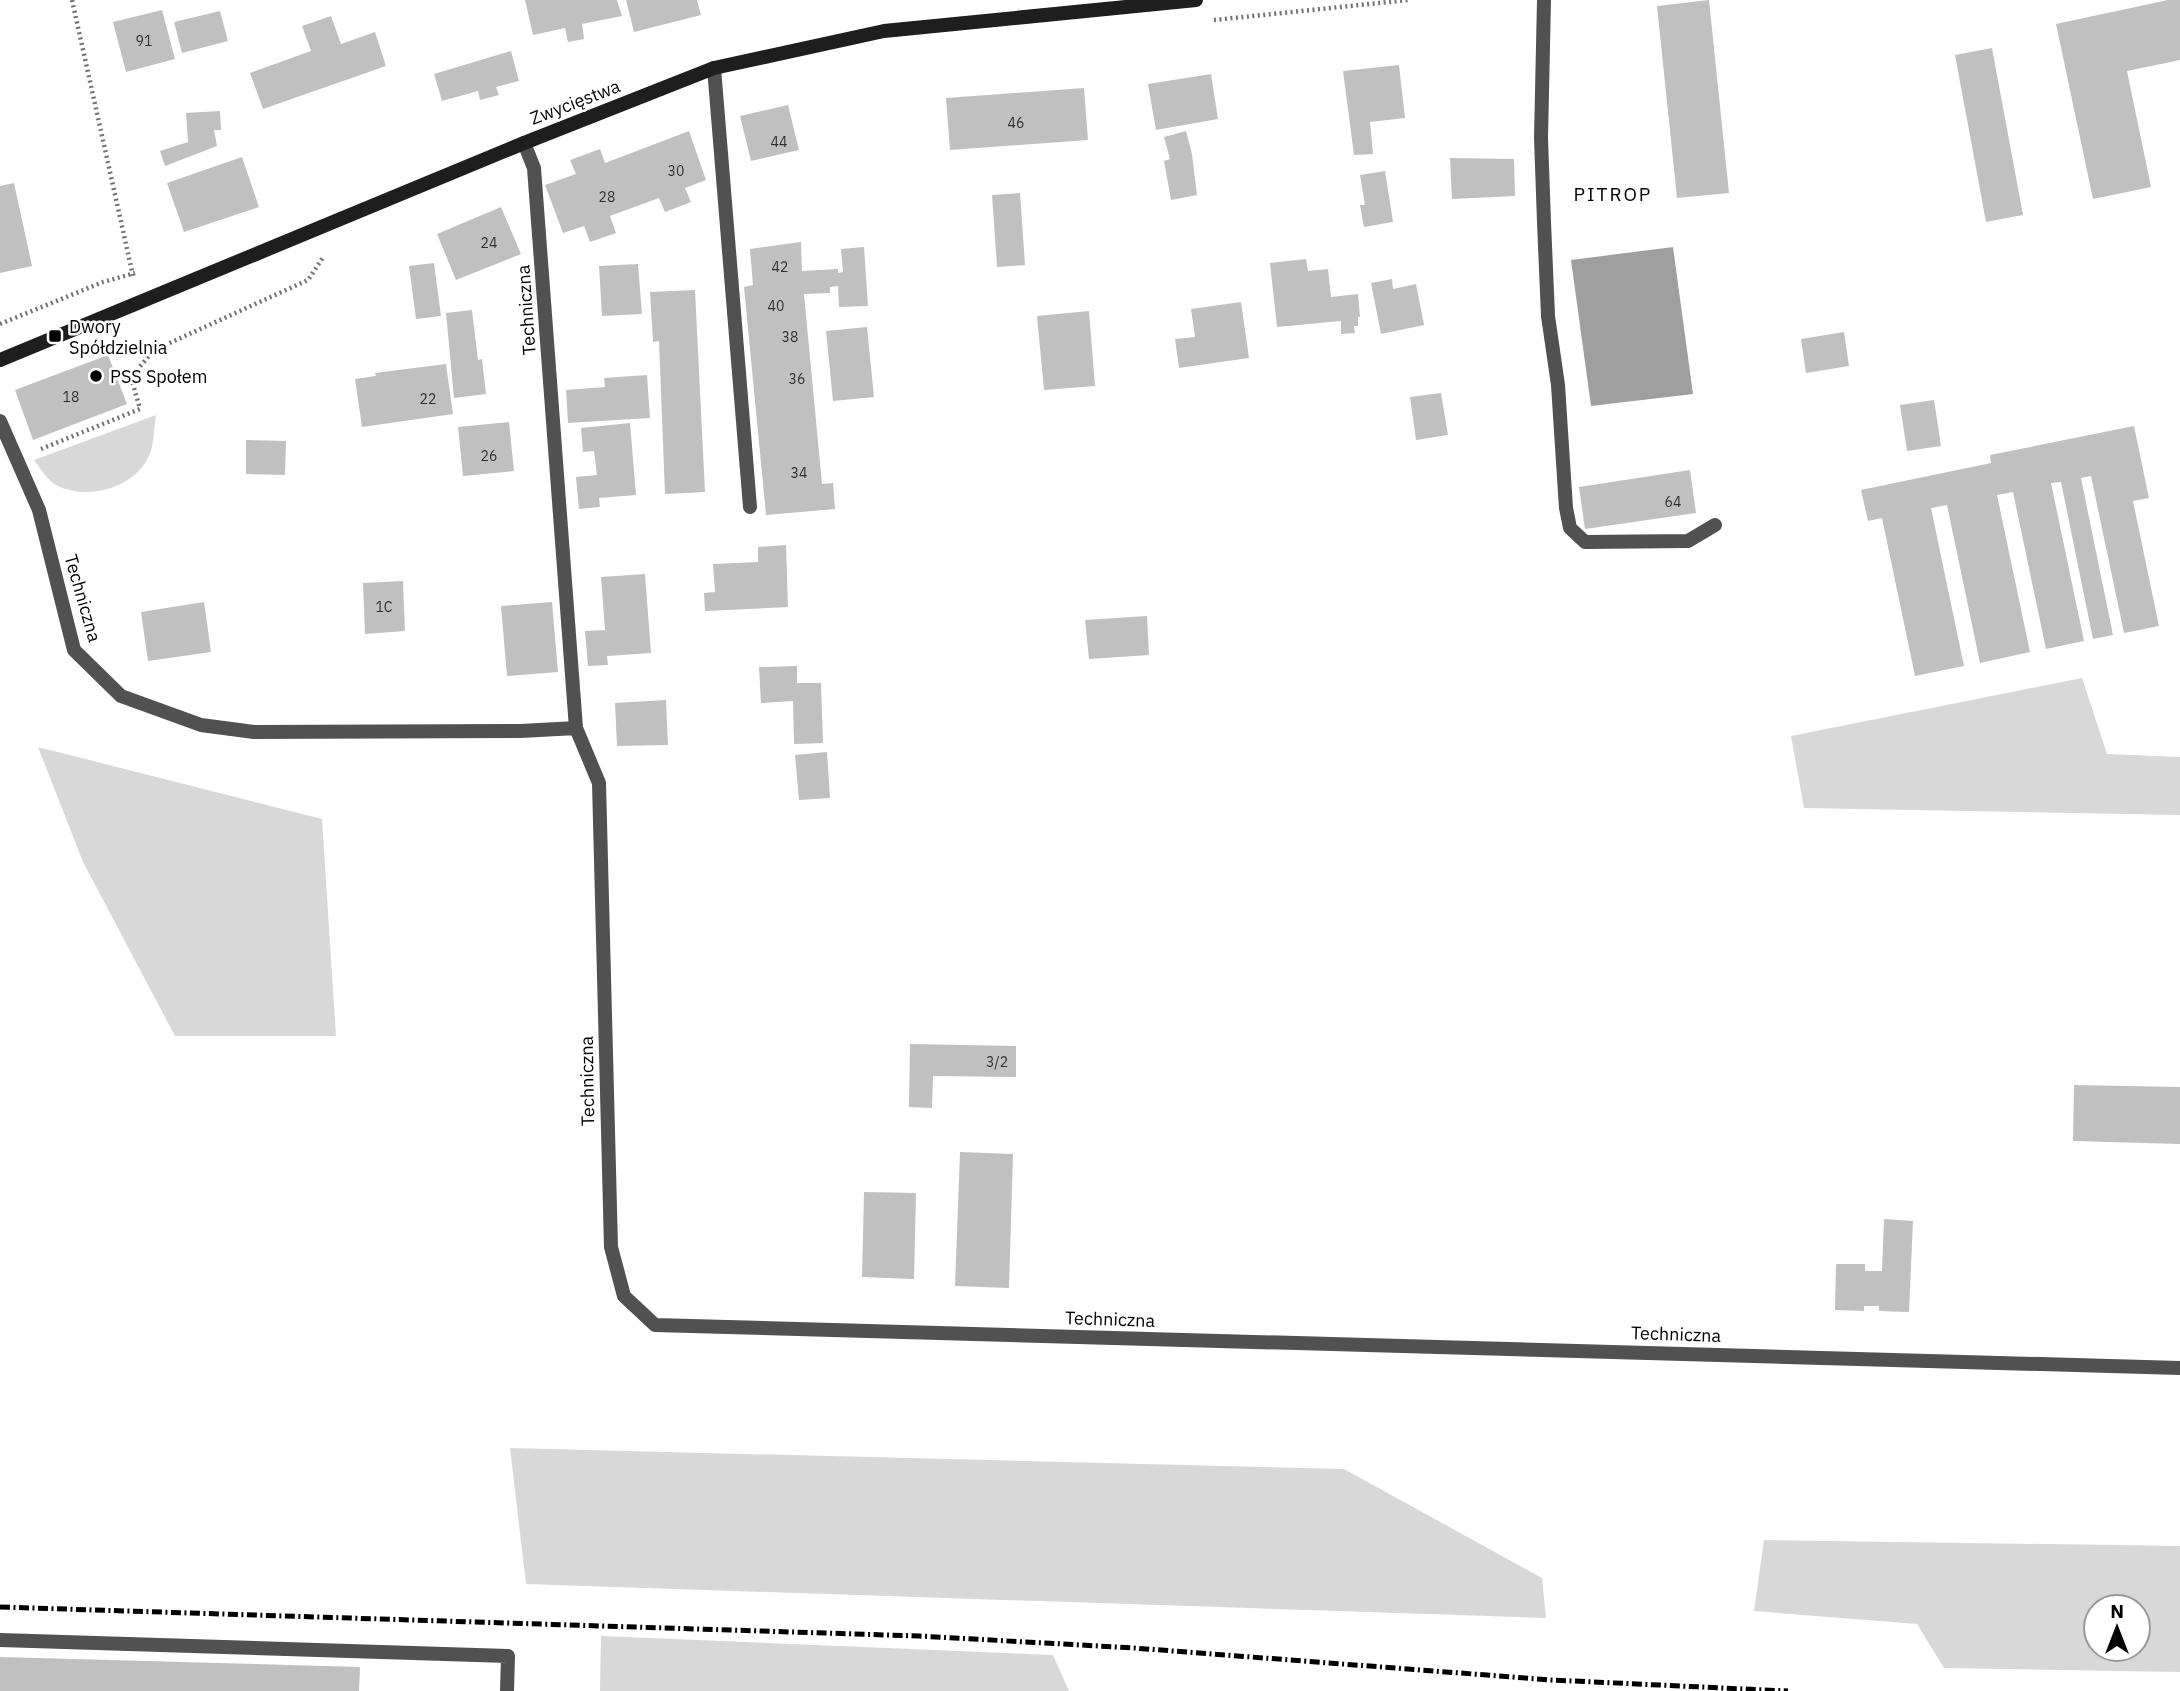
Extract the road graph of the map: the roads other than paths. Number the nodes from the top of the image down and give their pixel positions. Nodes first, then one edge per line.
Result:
1 (1196, 0) edge
2 (1544, 0) edge
3 (714, 68) junction
4 (524, 143) junction
5 (0, 360) edge
6 (0, 421) edge
7 (750, 507) dead end
8 (1715, 525) dead end
9 (576, 728) junction
10 (2180, 1368) edge
11 (0, 1640) edge
12 (507, 1691) edge

1 - 3 street, Zwycięstwa
2 - 8 street
3 - 4 street, Zwycięstwa
3 - 7 street
4 - 5 street, Zwycięstwa
4 - 9 street, Techniczna
6 - 9 street, Techniczna
9 - 10 street, Techniczna
11 - 12 street

